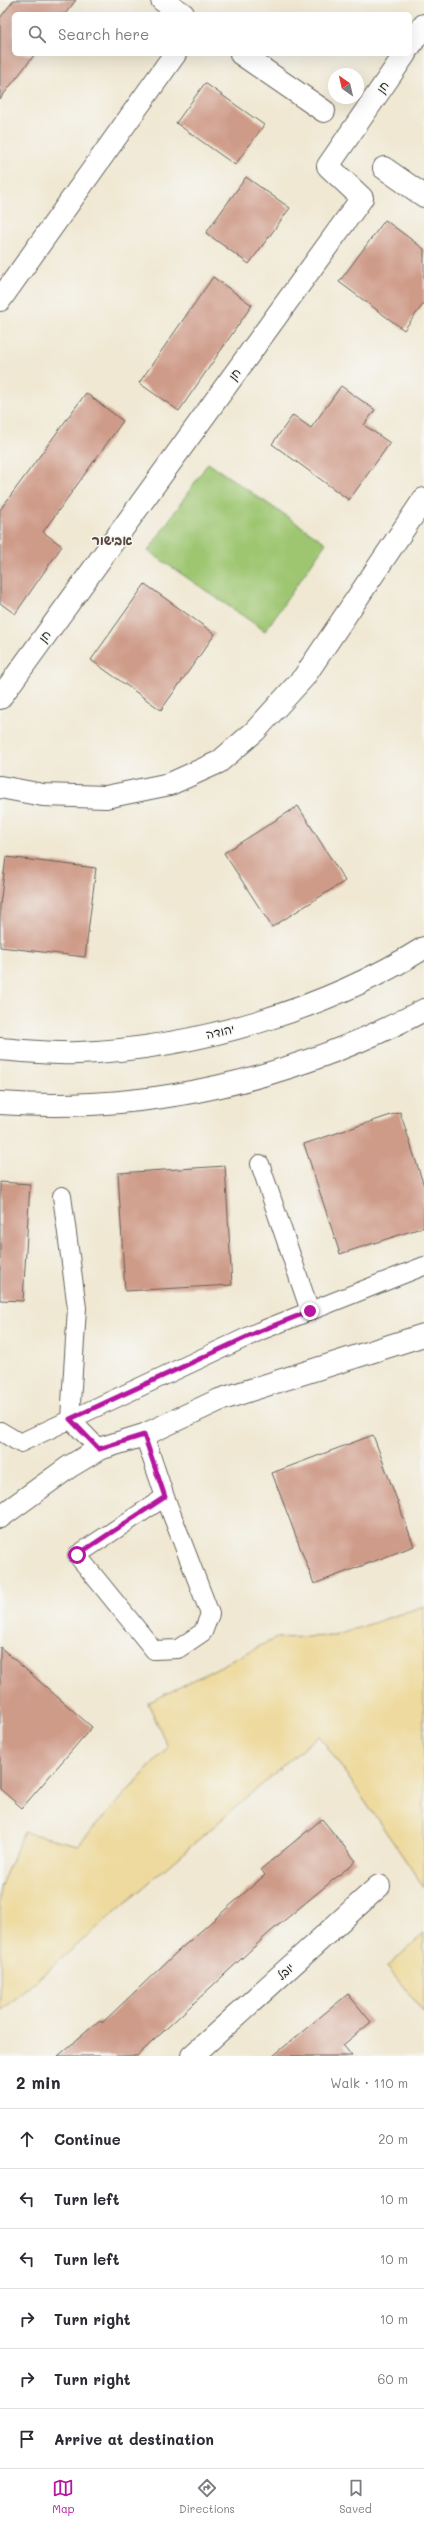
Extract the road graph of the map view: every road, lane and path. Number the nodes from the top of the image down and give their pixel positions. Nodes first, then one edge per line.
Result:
1 (162, 0) edge
2 (180, 12) edge
3 (424, 26) edge
4 (412, 43) edge
5 (174, 56) edge
6 (244, 56) edge
7 (403, 56) edge
8 (324, 111) dead end
9 (384, 168) dead end
10 (424, 196) edge
11 (0, 300) edge
12 (424, 499) edge
13 (0, 698) edge
14 (0, 787) edge
15 (424, 948) edge
16 (424, 1010) edge
17 (0, 1049) edge
18 (0, 1103) edge
19 (260, 1164) dead end
20 (62, 1196) dead end
21 (424, 1266) edge
22 (310, 1311) junction
23 (424, 1335) edge
24 (70, 1419) junction
25 (0, 1431) edge
26 (144, 1435) junction
27 (99, 1449) junction
28 (165, 1497) junction
29 (0, 1517) edge
30 (379, 1886) dead end
31 (192, 2056) edge

1 - 2 street
3 - 4 street
5 - 11 street
6 - 8 street
7 - 13 street, חן
9 - 10 street
12 - 14 street
15 - 17 street, יהודה
16 - 18 street
19 - 22 lane
20 - 24 lane
21 - 22 lane
22 - 24 lane
23 - 26 street
24 - 25 lane
24 - 27 lane
26 - 27 street
26 - 28 lane
27 - 29 street
28 - 28 lane
30 - 31 street, יובל

